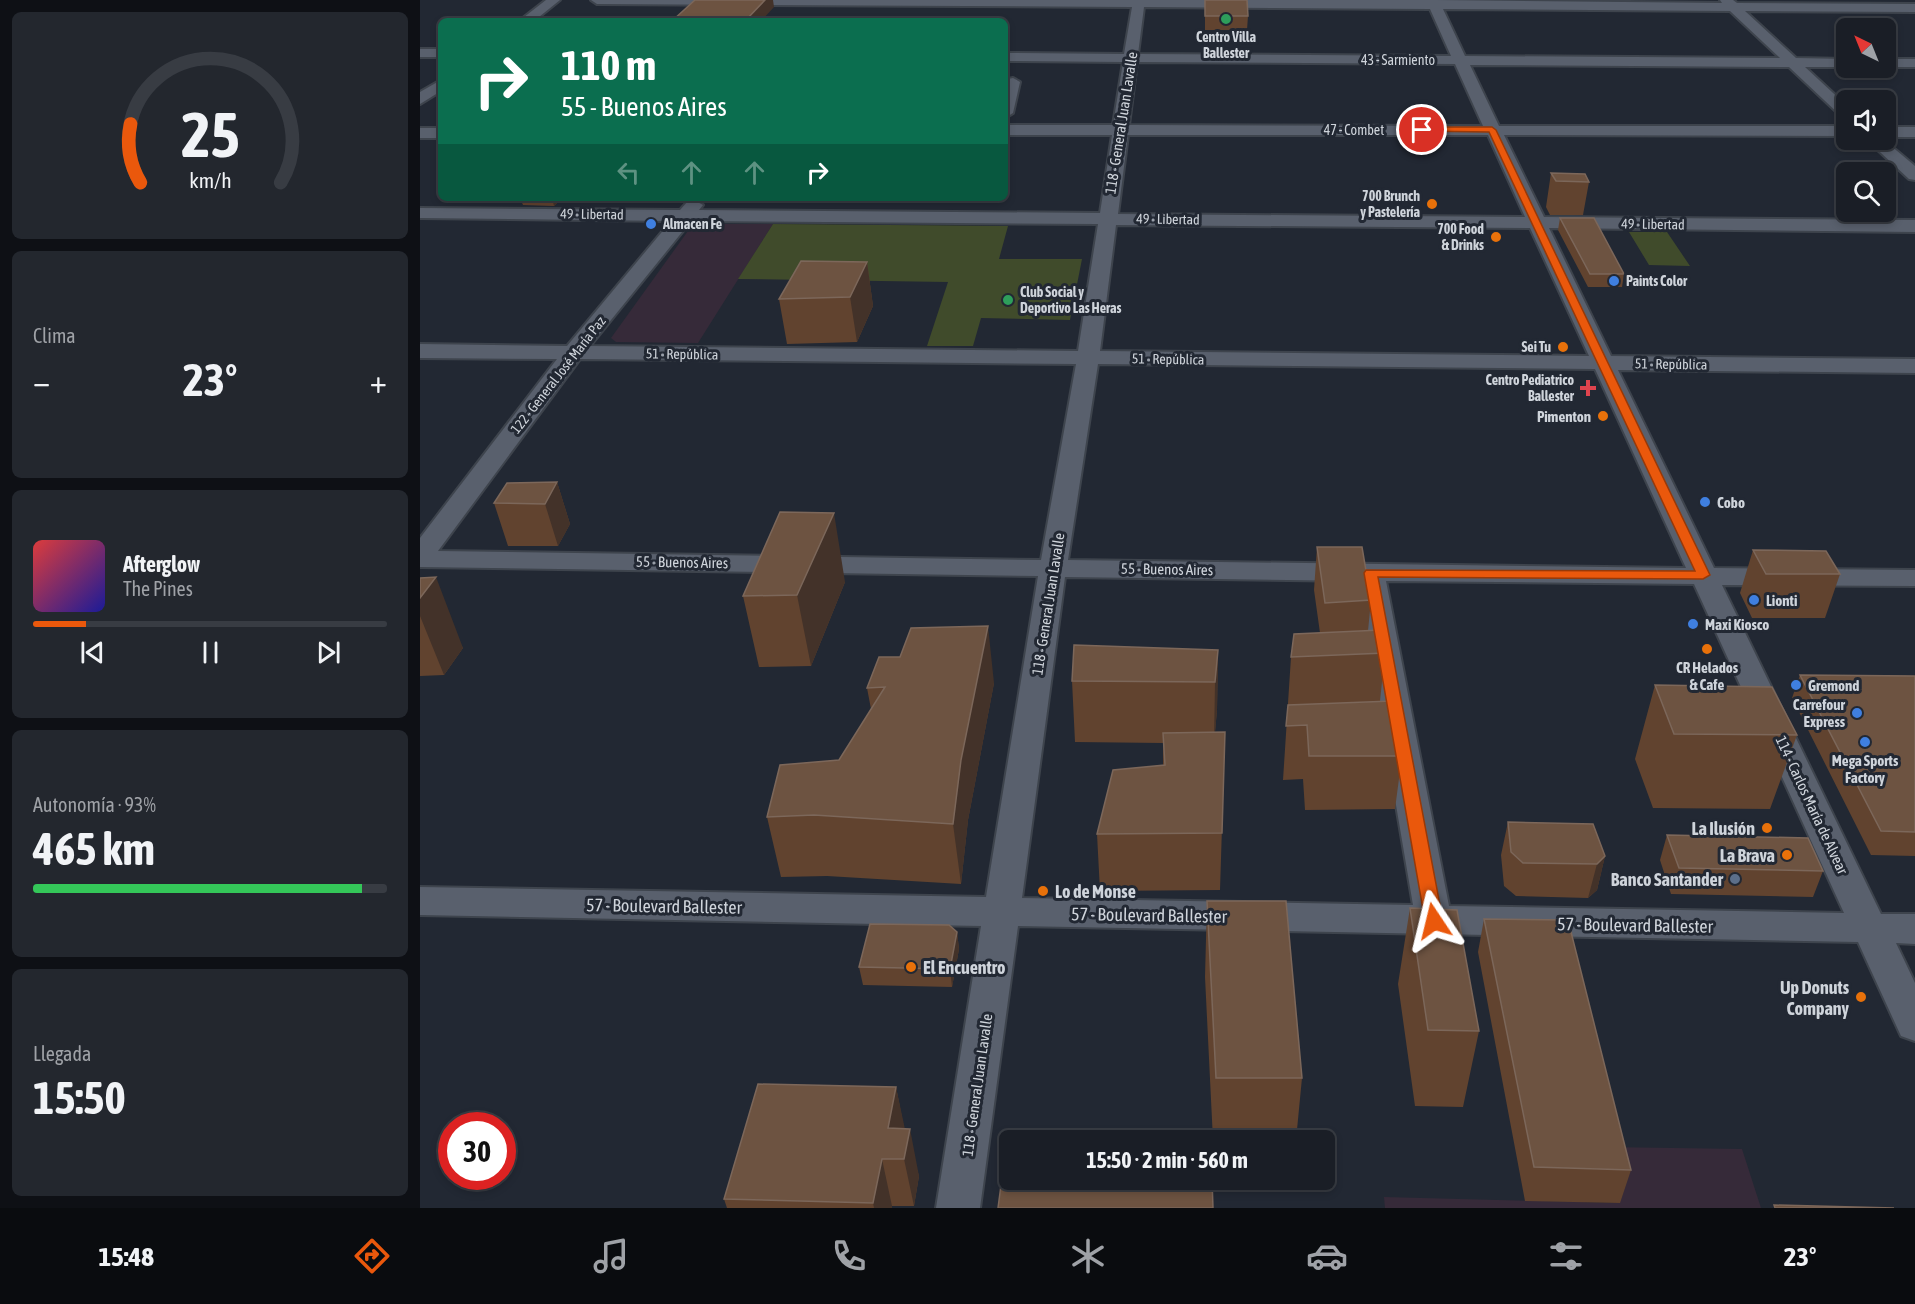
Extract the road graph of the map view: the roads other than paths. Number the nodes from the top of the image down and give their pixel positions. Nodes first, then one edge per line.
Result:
1 (554, 0) edge
2 (597, 0) edge
3 (847, 1) edge
4 (1139, 2) edge
5 (1433, 2) edge
6 (1730, 3) edge
7 (1915, 8) edge
8 (836, 15) dead end
9 (530, 18) edge
10 (420, 53) edge
11 (438, 53) edge
12 (1008, 57) edge
13 (1131, 58) junction
14 (1460, 60) junction
15 (1792, 62) junction
16 (1836, 63) edge
17 (1896, 63) edge
18 (1915, 63) edge
19 (1013, 82) dead end
20 (438, 86) edge
21 (420, 99) edge
22 (1008, 101) edge
23 (1836, 104) edge
24 (1008, 130) edge
25 (1120, 130) junction
26 (1492, 130) junction
27 (1836, 132) edge
28 (1896, 132) edge
29 (1915, 132) edge
30 (420, 133) edge
31 (438, 133) edge
32 (1886, 150) edge
33 (1915, 175) edge
34 (692, 207) edge
35 (420, 213) edge
36 (1106, 219) junction
37 (1536, 223) junction
38 (1915, 226) edge
39 (420, 351) edge
40 (573, 352) junction
41 (1088, 358) junction
42 (1603, 363) junction
43 (1915, 366) edge
44 (420, 557) edge
45 (1053, 567) junction
46 (1370, 573) junction
47 (1703, 575) junction
48 (1915, 578) edge
49 (420, 901) edge
50 (1002, 912) junction
51 (1434, 921) junction
52 (1870, 929) junction
53 (1915, 929) edge
54 (1915, 1024) edge
55 (958, 1208) edge

1 - 9 street
2 - 3 street
3 - 4 street
3 - 8 street
4 - 5 street
4 - 13 street, 118 - General Juan Lavalle
5 - 6 street
5 - 14 street, 114 - Carlos María de Alvear
6 - 7 street
6 - 15 street
10 - 11 street
12 - 13 street, 43 - Sarmiento
13 - 14 street, 43 - Sarmiento
13 - 25 street, 118 - General Juan Lavalle
14 - 15 street, 43 - Sarmiento
14 - 26 street, 114 - Carlos María de Alvear
15 - 16 street, 43 - Sarmiento
15 - 23 street
17 - 18 street
19 - 22 street
20 - 21 street
24 - 25 street, 47 - Combet
25 - 26 street, 47 - Combet
25 - 36 street, 118 - General Juan Lavalle
26 - 27 street, 47 - Combet
26 - 37 street, 114 - Carlos María de Alvear
28 - 29 street
30 - 31 street
32 - 33 street
34 - 35 street, 49 - Libertad
34 - 36 street, 49 - Libertad
34 - 40 street, 122 - General José María Paz
36 - 37 street, 49 - Libertad
36 - 41 street, 118 - General Juan Lavalle
37 - 38 street, 49 - Libertad
37 - 42 street, 114 - Carlos María de Alvear
39 - 40 street, 51 - República
40 - 41 street, 51 - República
40 - 44 street, 122 - General José María Paz
41 - 42 street, 51 - República
41 - 45 street, 118 - General Juan Lavalle
42 - 43 street, 51 - República
42 - 47 street, 114 - Carlos María de Alvear
44 - 45 street, 55 - Buenos Aires
45 - 46 street, 55 - Buenos Aires
45 - 50 street, 118 - General Juan Lavalle
46 - 47 street, 55 - Buenos Aires
46 - 51 street
47 - 48 street, 55 - Buenos Aires
47 - 52 street, 114 - Carlos María de Alvear
49 - 50 street, 57 - Boulevard Ballester
50 - 51 street, 57 - Boulevard Ballester
50 - 55 street, 118 - General Juan Lavalle
51 - 52 street, 57 - Boulevard Ballester
52 - 53 street, 57 - Boulevard Ballester
52 - 54 street, 114 - Carlos María de Alvear

